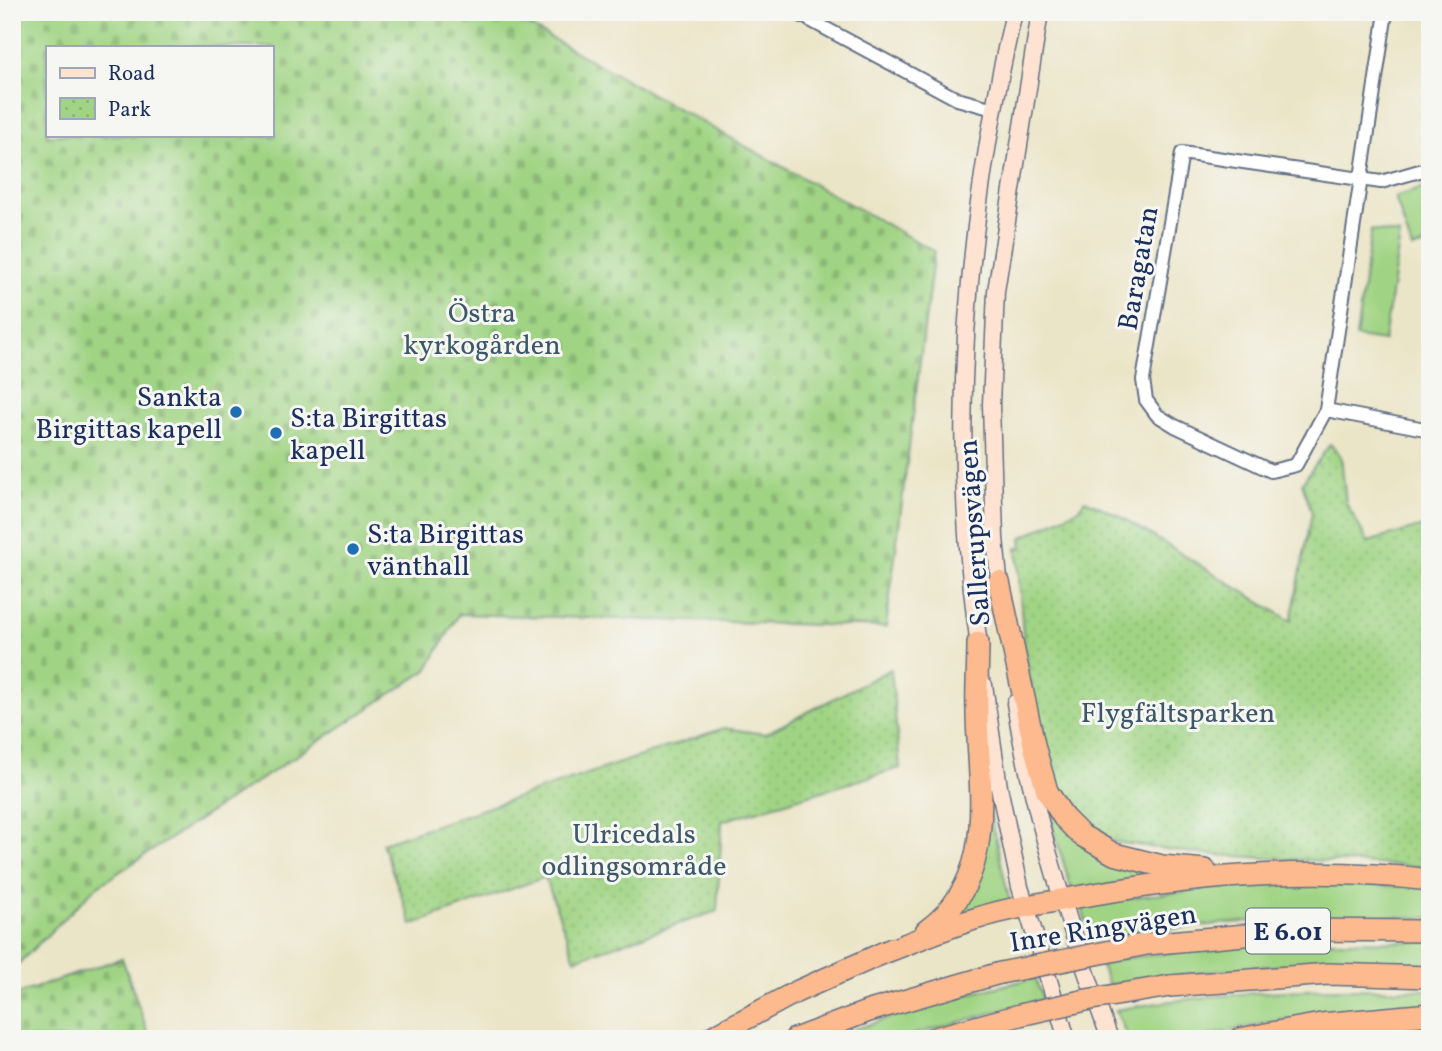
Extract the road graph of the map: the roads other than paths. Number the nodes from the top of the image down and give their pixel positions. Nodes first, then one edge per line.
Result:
1 (795, 12) edge
2 (1014, 12) edge
3 (1040, 12) edge
4 (1386, 12) edge
5 (993, 109) junction
6 (1430, 168) edge
7 (1360, 179) junction
8 (1326, 410) junction
9 (1430, 430) edge
10 (999, 582) junction
11 (978, 643) junction
12 (1249, 874) junction
13 (1430, 880) edge
14 (1063, 900) junction
15 (1025, 906) junction
16 (1430, 931) edge
17 (878, 955) junction
18 (1430, 977) edge
19 (1430, 1014) edge
20 (1277, 1032) junction
21 (708, 1039) edge
22 (795, 1039) edge
23 (931, 1039) edge
24 (1067, 1039) edge
25 (1110, 1039) edge
26 (1239, 1039) edge
27 (1254, 1039) edge

1 - 5 street
2 - 5 main road, Sallerupsvägen
3 - 10 main road, Sallerupsvägen
4 - 7 street
5 - 11 main road, Sallerupsvägen
6 - 7 street
7 - 8 street
7 - 8 street, Baragatan
8 - 9 street
10 - 12 highway
10 - 14 main road, Sallerupsvägen
11 - 15 main road, Sallerupsvägen
11 - 17 highway
12 - 13 highway
12 - 14 highway
14 - 15 highway
14 - 25 main road, Sallerupsvägen
15 - 17 highway
15 - 24 main road, Sallerupsvägen
16 - 22 highway, Inre Ringvägen / E 6.01, bridge
17 - 21 highway
18 - 23 highway, E 6.01, bridge
19 - 20 highway
20 - 26 highway
20 - 27 highway

